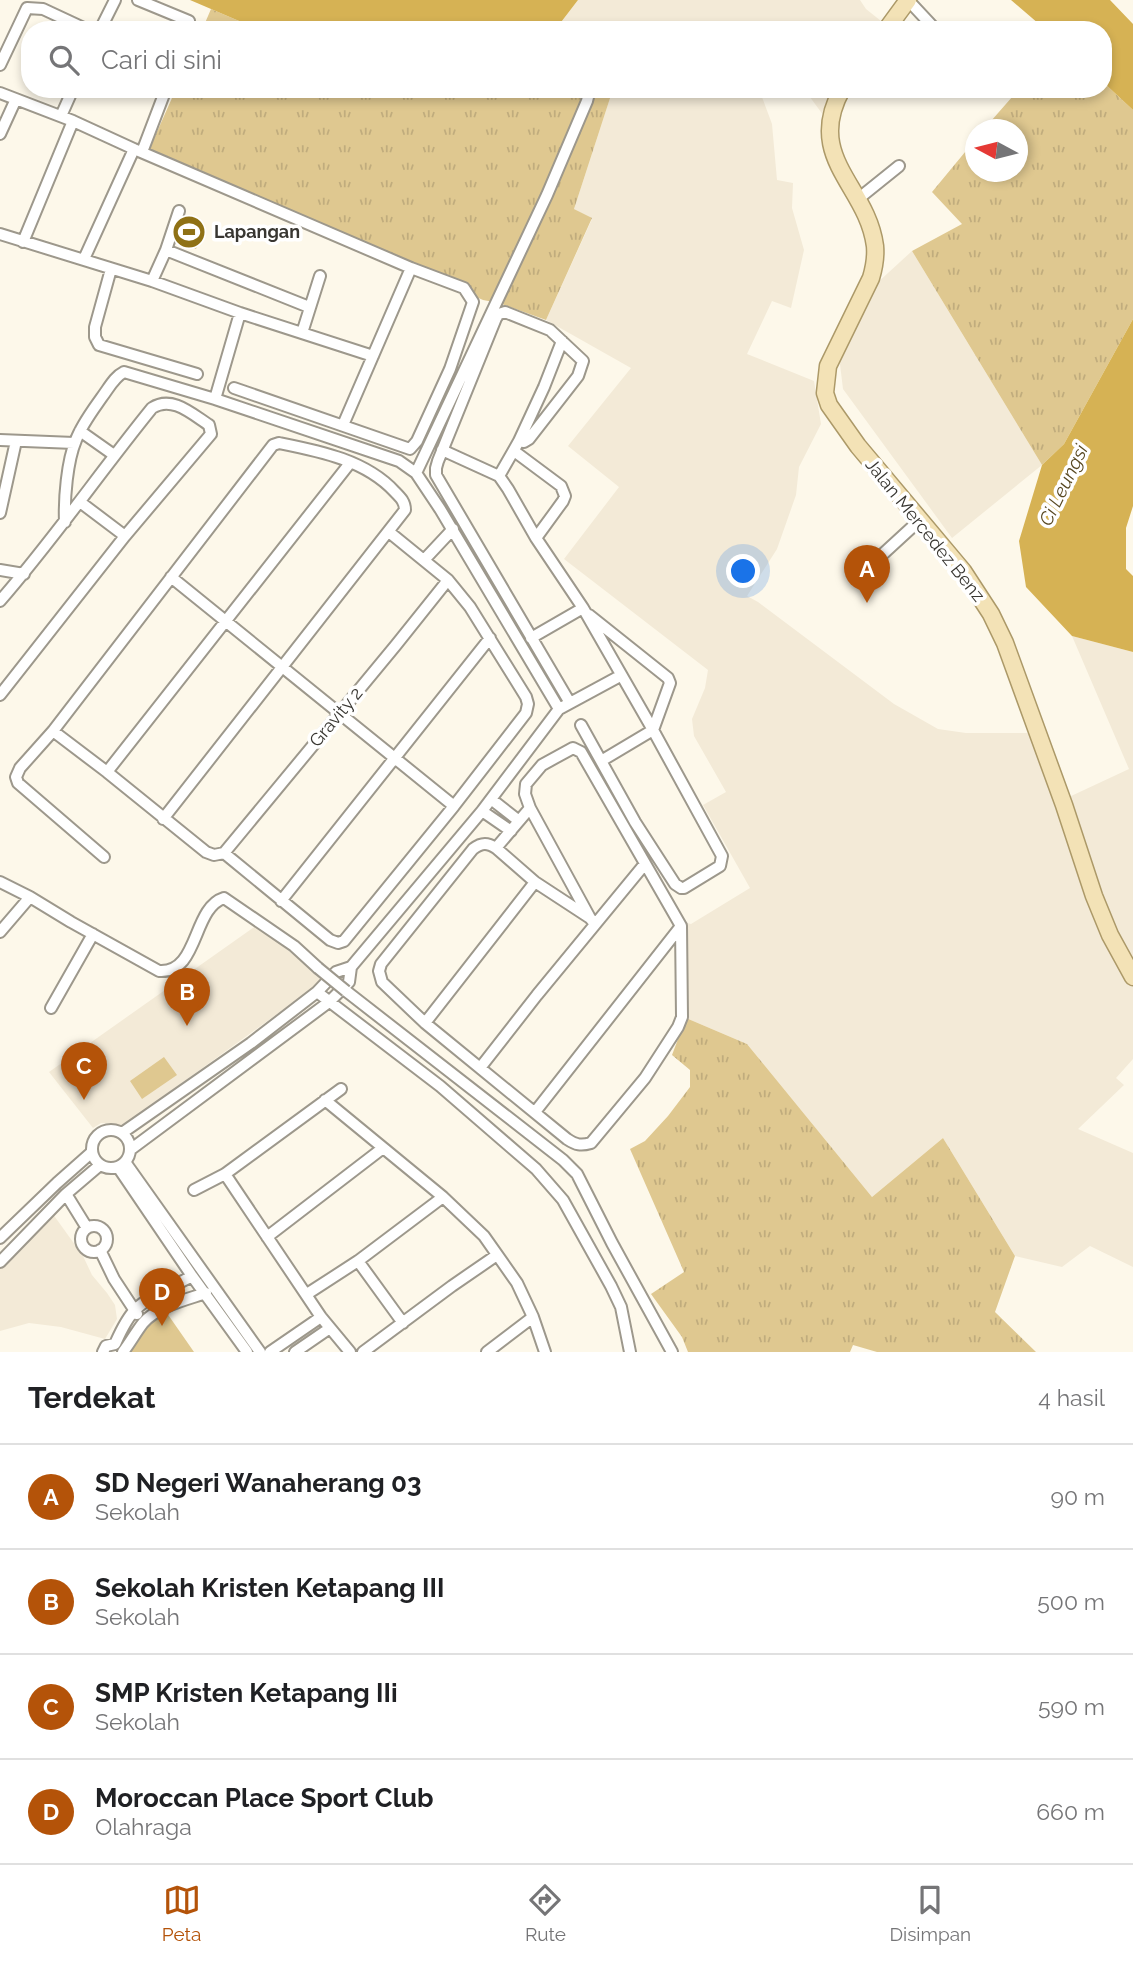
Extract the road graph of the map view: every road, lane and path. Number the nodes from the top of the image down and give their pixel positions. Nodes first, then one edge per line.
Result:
1 (115, 0) edge
2 (138, 0) edge
3 (908, 0) edge
4 (69, 21) edge
5 (104, 21) edge
6 (189, 21) dead end
7 (893, 21) edge
8 (928, 21) edge
9 (0, 65) edge
10 (0, 93) edge
11 (69, 98) edge
12 (162, 98) edge
13 (588, 98) edge
14 (838, 98) edge
15 (16, 99) junction
16 (61, 116) junction
17 (73, 121) junction
18 (0, 134) edge
19 (138, 151) junction
20 (899, 166) dead end
21 (858, 199) junction
22 (178, 211) dead end
23 (0, 234) edge
24 (23, 242) junction
25 (166, 250) junction
26 (84, 259) junction
27 (411, 268) junction
28 (111, 269) junction
29 (320, 276) dead end
30 (152, 281) junction
31 (309, 307) junction
32 (240, 313) junction
33 (302, 332) junction
34 (562, 341) junction
35 (373, 356) junction
36 (197, 374) dead end
37 (234, 388) dead end
38 (215, 399) junction
39 (343, 425) junction
40 (80, 431) junction
41 (0, 440) edge
42 (16, 441) junction
43 (74, 443) junction
44 (517, 446) junction
45 (442, 450) junction
46 (114, 455) junction
47 (350, 463) junction
48 (416, 473) junction
49 (499, 476) junction
50 (80, 502) junction
51 (0, 513) edge
52 (920, 519) junction
53 (65, 522) junction
54 (453, 529) junction
55 (389, 532) junction
56 (125, 536) junction
57 (536, 538) junction
58 (425, 560) junction
59 (0, 570) edge
60 (24, 574) junction
61 (860, 575) dead end
62 (172, 577) junction
63 (448, 580) junction
64 (0, 601) edge
65 (584, 610) junction
66 (226, 621) junction
67 (490, 638) junction
68 (531, 638) junction
69 (282, 667) junction
70 (620, 676) junction
71 (1, 694) edge
72 (570, 703) junction
73 (559, 709) junction
74 (339, 713) junction
75 (582, 725) dead end
76 (653, 730) junction
77 (53, 732) junction
78 (395, 758) junction
79 (601, 761) junction
80 (107, 772) junction
81 (491, 799) junction
82 (454, 806) junction
83 (530, 808) junction
84 (482, 811) junction
85 (163, 819) junction
86 (519, 821) junction
87 (510, 831) junction
88 (496, 848) junction
89 (224, 853) junction
90 (104, 858) dead end
91 (644, 864) junction
92 (0, 882) edge
93 (535, 882) junction
94 (30, 897) junction
95 (282, 901) junction
96 (593, 921) junction
97 (681, 926) junction
98 (0, 932) edge
99 (93, 934) junction
100 (351, 967) junction
101 (1133, 977) edge
102 (317, 992) junction
103 (329, 1002) junction
104 (51, 1008) dead end
105 (425, 1023) junction
106 (480, 1068) junction
107 (341, 1089) dead end
108 (325, 1100) junction
109 (535, 1112) junction
110 (122, 1133) junction
111 (383, 1147) junction
112 (130, 1150) junction
113 (92, 1152) junction
114 (100, 1164) junction
115 (121, 1164) junction
116 (225, 1174) junction
117 (194, 1190) dead end
118 (66, 1194) junction
119 (443, 1197) junction
120 (87, 1228) junction
121 (267, 1237) junction
122 (0, 1238) edge
123 (100, 1250) junction
124 (497, 1255) junction
125 (358, 1261) junction
126 (0, 1262) edge
127 (192, 1276) junction
128 (206, 1293) junction
129 (307, 1294) junction
130 (134, 1311) junction
131 (321, 1317) junction
132 (533, 1317) junction
133 (144, 1322) junction
134 (403, 1323) junction
135 (330, 1328) junction
136 (120, 1349) edge
137 (103, 1352) edge
138 (247, 1352) edge
139 (260, 1352) edge
140 (270, 1352) edge
141 (295, 1352) edge
142 (350, 1352) edge
143 (363, 1352) edge
144 (487, 1352) edge
145 (545, 1352) edge
146 (630, 1352) edge
147 (672, 1352) edge

1 - 5 street
2 - 6 street
3 - 7 main road
3 - 8 street
4 - 9 street
10 - 15 street
11 - 16 street
12 - 19 street
13 - 48 street
14 - 21 main road, Jalan Mercedez Benz
15 - 16 street
15 - 18 street
16 - 17 street
17 - 19 street
17 - 24 street
19 - 26 street
19 - 27 street
20 - 21 street
21 - 52 main road, Jalan Mercedez Benz
22 - 25 street
23 - 24 street
24 - 26 street
25 - 30 street
25 - 31 street
26 - 28 street
27 - 35 street
27 - 39 street
28 - 30 street
28 - 36 street
29 - 31 street
30 - 32 street
31 - 33 street
32 - 33 street
32 - 38 street
33 - 35 street
34 - 44 street
34 - 44 street
34 - 45 street
35 - 39 street
37 - 39 street
38 - 40 street
38 - 48 street
40 - 43 street
40 - 46 street
41 - 42 street
42 - 43 street
42 - 51 street
43 - 53 street
44 - 49 street
44 - 57 street
45 - 49 street
45 - 68 street
46 - 50 street
46 - 56 street
47 - 55 street
47 - 62 street
47 - 66 street
48 - 54 street
49 - 57 street
50 - 53 street
50 - 56 street
52 - 61 street
52 - 101 main road, Jalan Mercedez Benz
53 - 60 street
54 - 58 street
54 - 73 street
55 - 58 street
55 - 69 street
56 - 71 street
57 - 65 street
58 - 63 street
59 - 60 street
60 - 64 street
62 - 66 street
62 - 77 street
63 - 67 street
63 - 74 street, Gravity 2
65 - 68 street
65 - 70 street
65 - 76 street
66 - 69 street
66 - 80 street
67 - 78 street
67 - 82 street
68 - 72 street
69 - 74 street
69 - 85 street
70 - 72 street
70 - 76 street
72 - 73 street
73 - 81 street
74 - 78 street
74 - 89 street, Gravity 2
75 - 79 street
76 - 79 street
76 - 79 street
77 - 80 street
77 - 90 street
78 - 82 street
78 - 95 street
80 - 85 street
81 - 84 street
81 - 86 street
82 - 95 street
83 - 86 street
83 - 91 street
83 - 96 street
84 - 87 street
84 - 100 street
85 - 89 street
86 - 87 street
87 - 88 street
88 - 93 street
88 - 105 street
89 - 95 street
91 - 96 street
91 - 97 street
92 - 94 street
93 - 96 street
93 - 105 street
94 - 98 street
94 - 99 street
96 - 106 street
97 - 109 street
97 - 109 street
99 - 104 street
99 - 147 street, bridge
100 - 102 street
100 - 103 street
102 - 103 street
102 - 110 street
103 - 112 street
103 - 146 street
105 - 106 street
106 - 109 street
107 - 108 street
108 - 111 street
108 - 116 street
110 - 112 street
110 - 113 street
111 - 119 street
111 - 121 street
112 - 115 street
113 - 114 street
113 - 122 street
114 - 115 street
114 - 118 street
115 - 127 street
115 - 139 street
116 - 117 street
116 - 121 street
118 - 120 street
118 - 126 street
119 - 124 street
119 - 125 street
120 - 123 street
120 - 123 street
121 - 129 street
123 - 130 street
124 - 132 street
124 - 134 street
125 - 129 street
125 - 134 street
127 - 128 street
127 - 130 street
128 - 133 street
128 - 138 street
129 - 131 street
130 - 133 street
130 - 136 street
131 - 135 street
131 - 140 street
132 - 144 street
132 - 145 street
133 - 136 street
134 - 143 street
135 - 141 street
135 - 142 street
136 - 137 street

